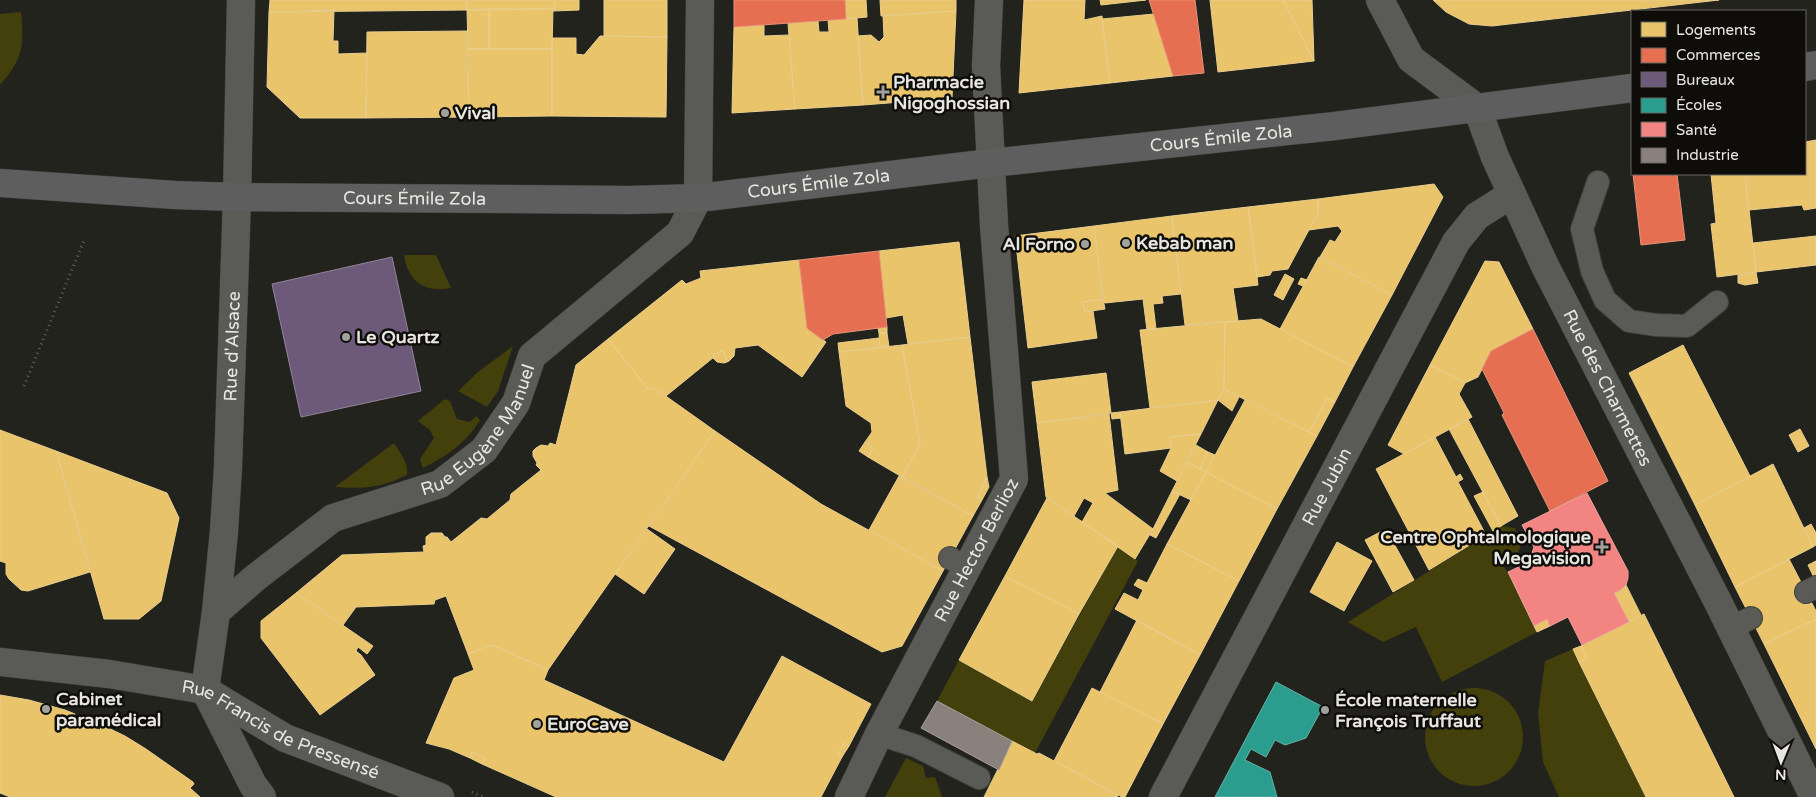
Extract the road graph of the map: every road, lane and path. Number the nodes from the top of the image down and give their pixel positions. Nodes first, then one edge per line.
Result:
1 (241, 0) edge
2 (700, 0) edge
3 (989, 0) edge
4 (1380, 0) edge
5 (1631, 88) edge
6 (1477, 108) junction
7 (991, 163) junction
8 (1598, 182) dead end
9 (0, 183) edge
10 (1512, 194) junction
11 (237, 197) junction
12 (698, 198) junction
13 (85, 238) dead end
14 (1717, 302) dead end
15 (24, 386) dead end
16 (216, 612) junction
17 (0, 662) edge
18 (205, 690) junction
19 (879, 734) junction
20 (979, 778) dead end
21 (436, 796) edge
22 (262, 797) edge
23 (848, 797) edge
24 (1163, 797) edge
25 (1814, 797) edge

1 - 11 street, Rue d'Alsace
2 - 12 street
3 - 7 street, Rue Hector Berlioz
4 - 6 street
5 - 6 main road, Cours Émile Zola
6 - 7 main road, Cours Émile Zola
6 - 10 street, Rue des Charmettes
7 - 12 main road, Cours Émile Zola
7 - 19 street, Rue Hector Berlioz
8 - 14 lane
9 - 11 main road, Cours Émile Zola
10 - 24 street, Rue Jubin
10 - 25 street, Rue des Charmettes
11 - 12 main road, Cours Émile Zola
11 - 16 street, Rue d'Alsace
12 - 16 street, Rue Eugène Manuel
13 - 15 path
16 - 18 street, Rue d'Alsace
17 - 18 street, Rue Francis de Pressensé
18 - 21 street, Rue Francis de Pressensé
18 - 22 street
19 - 20 lane
19 - 23 street, Rue Hector Berlioz

